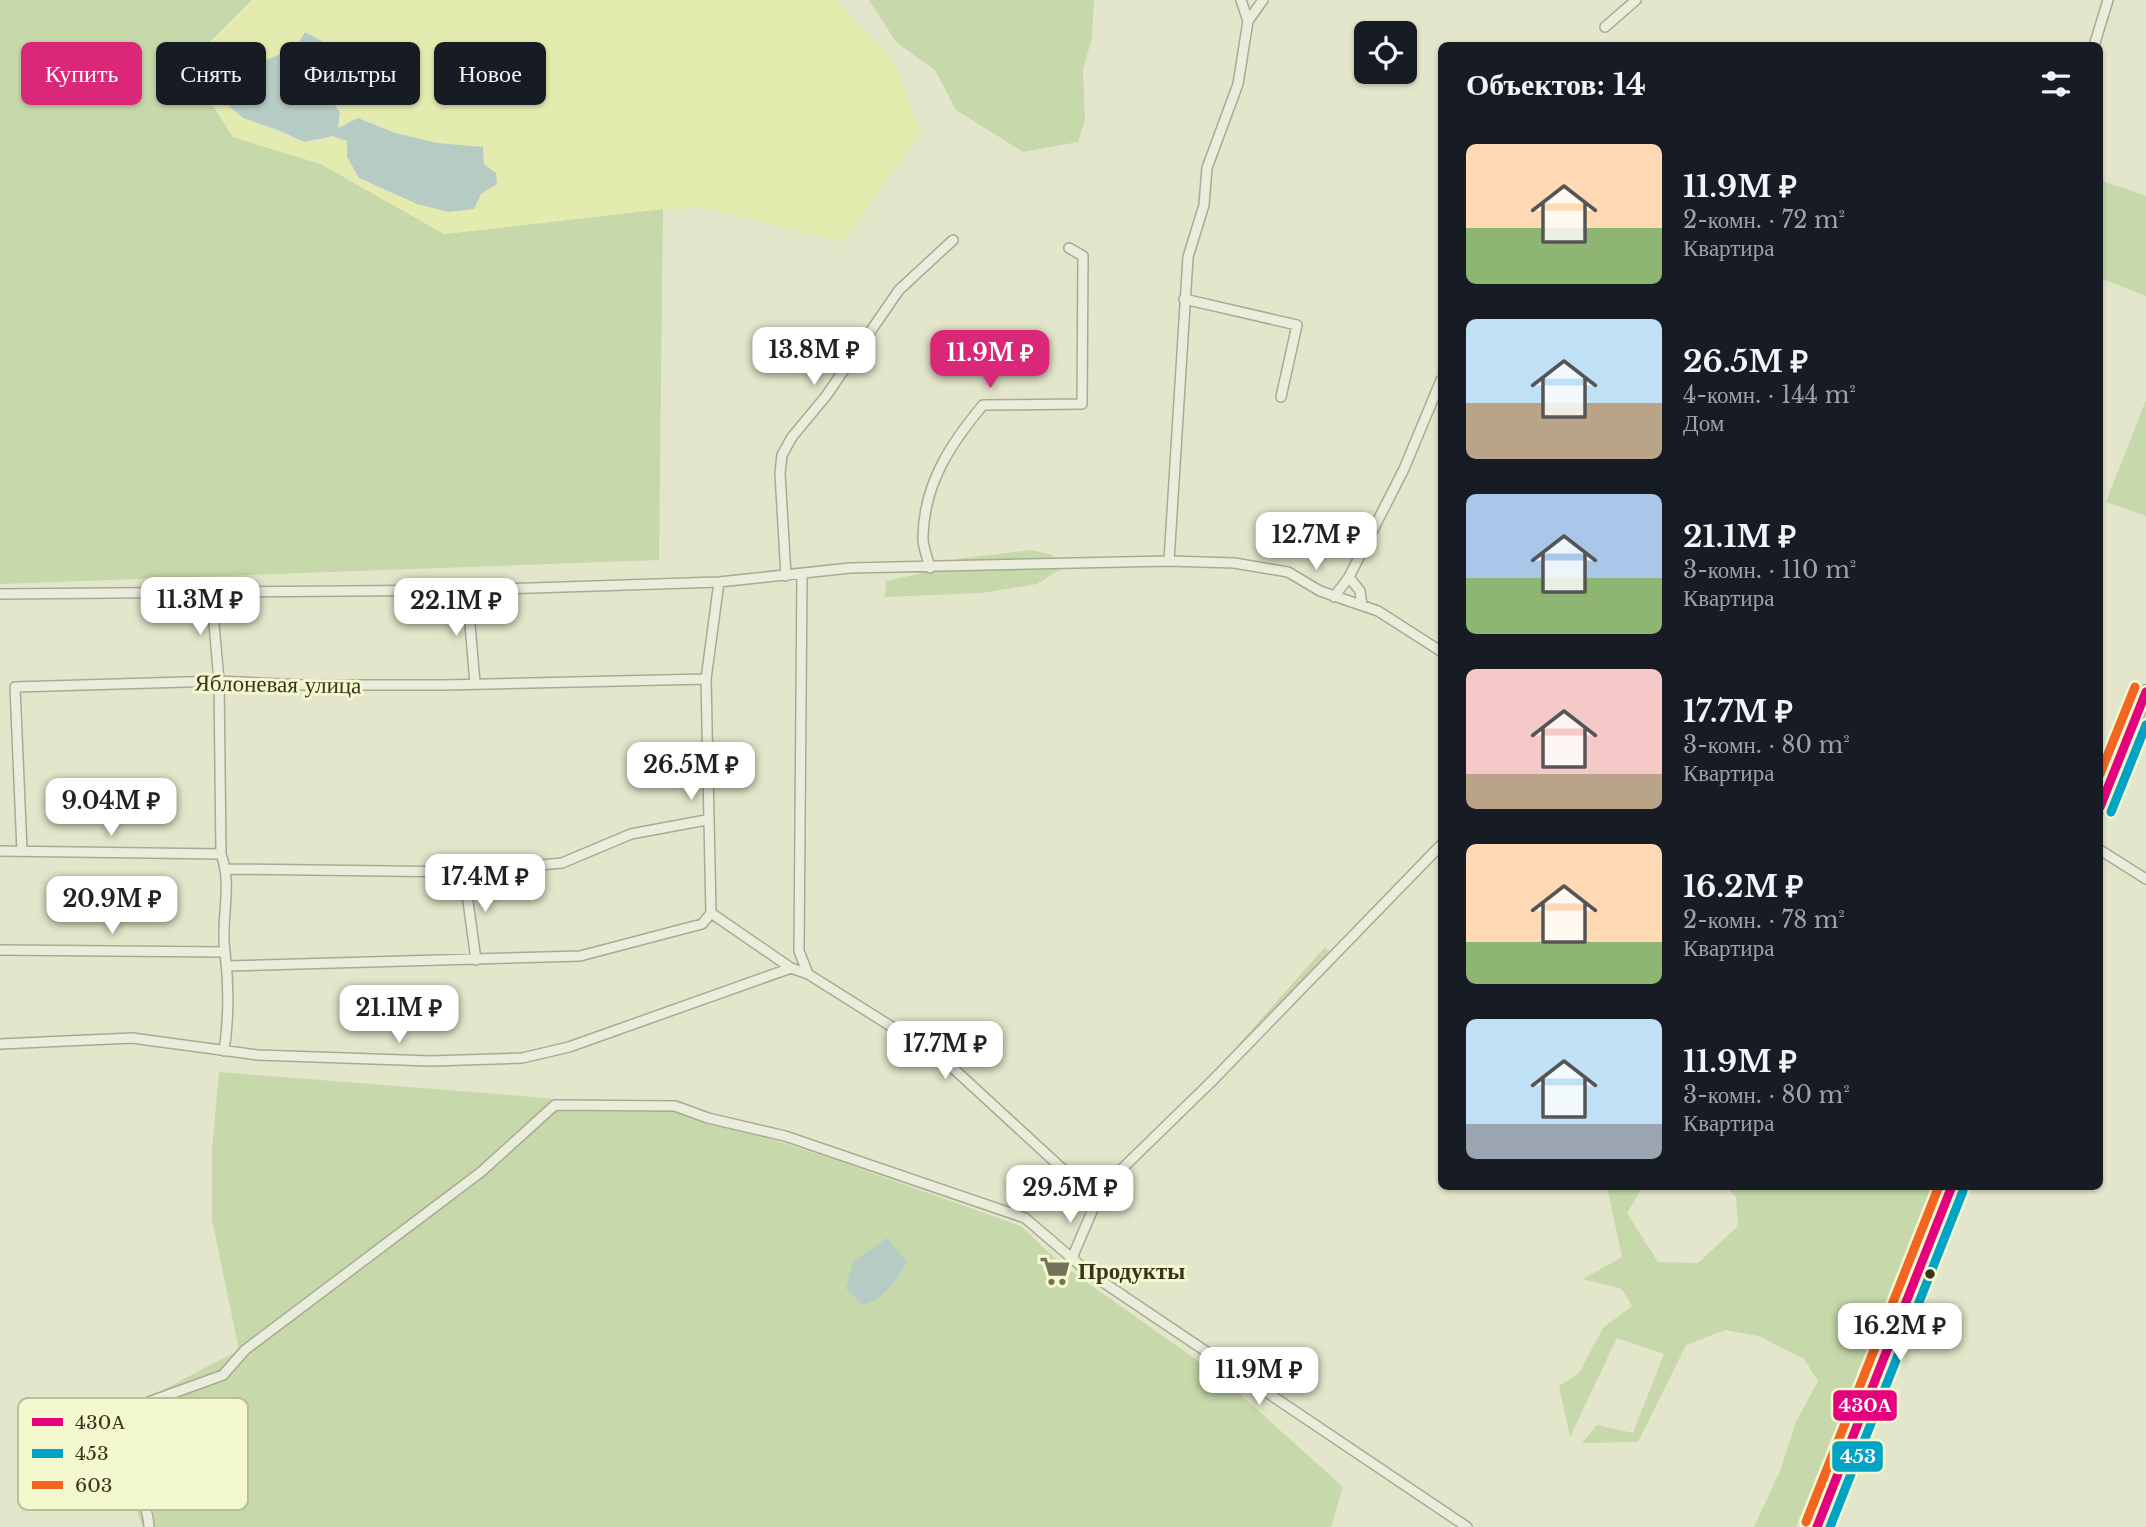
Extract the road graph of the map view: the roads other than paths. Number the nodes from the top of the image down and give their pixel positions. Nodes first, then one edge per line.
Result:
1 (1241, 0) edge
2 (1263, 0) edge
3 (1636, 0) edge
4 (2108, 0) edge
5 (1248, 21) junction
6 (1605, 27) dead end
7 (2095, 42) edge
8 (953, 240) dead end
9 (1069, 248) dead end
10 (1184, 299) junction
11 (1438, 387) edge
12 (1281, 397) dead end
13 (1169, 561) junction
14 (930, 568) junction
15 (802, 575) junction
16 (786, 576) junction
17 (1349, 577) junction
18 (719, 582) junction
19 (211, 590) junction
20 (467, 590) junction
21 (0, 594) edge
22 (1334, 597) junction
23 (1362, 605) junction
24 (1438, 649) edge
25 (706, 679) junction
26 (219, 681) junction
27 (475, 683) junction
28 (2146, 692) edge
29 (2103, 800) edge
30 (706, 820) junction
31 (1438, 848) edge
32 (0, 850) edge
33 (23, 851) junction
34 (2103, 852) edge
35 (221, 855) junction
36 (227, 869) junction
37 (464, 872) junction
38 (2146, 879) edge
39 (711, 913) junction
40 (0, 950) edge
41 (225, 952) junction
42 (476, 960) junction
43 (229, 966) junction
44 (791, 968) junction
45 (808, 974) junction
46 (0, 1044) edge
47 (224, 1051) junction
48 (1950, 1190) edge
49 (1093, 1197) junction
50 (1072, 1258) junction
51 (160, 1398) edge
52 (1467, 1527) edge
53 (1817, 1527) edge

1 - 5 street
2 - 5 street
3 - 6 street
4 - 7 street
5 - 10 street
8 - 16 street
9 - 14 street
10 - 12 street
10 - 13 street
11 - 17 street
13 - 14 street
13 - 22 street
14 - 15 street
15 - 16 street
15 - 45 street
16 - 18 street
17 - 22 street
17 - 23 street
18 - 20 street
18 - 25 street
19 - 20 street
19 - 21 street
19 - 26 street
20 - 27 street
22 - 23 street
23 - 24 street
25 - 27 street, Яблоневая улица
25 - 30 street
26 - 27 street, Яблоневая улица
26 - 33 street, Яблоневая улица
26 - 35 street
28 - 29 main road
30 - 37 street
30 - 39 street
31 - 49 street
32 - 33 street
33 - 35 street
34 - 38 street
35 - 36 street
36 - 37 street
36 - 41 street
37 - 42 street
39 - 42 street
39 - 44 street
40 - 41 street
41 - 43 street
42 - 43 street
43 - 47 street
44 - 45 street
44 - 47 street
45 - 49 street
46 - 47 street
48 - 53 main road
49 - 50 street
50 - 51 street
50 - 52 street

